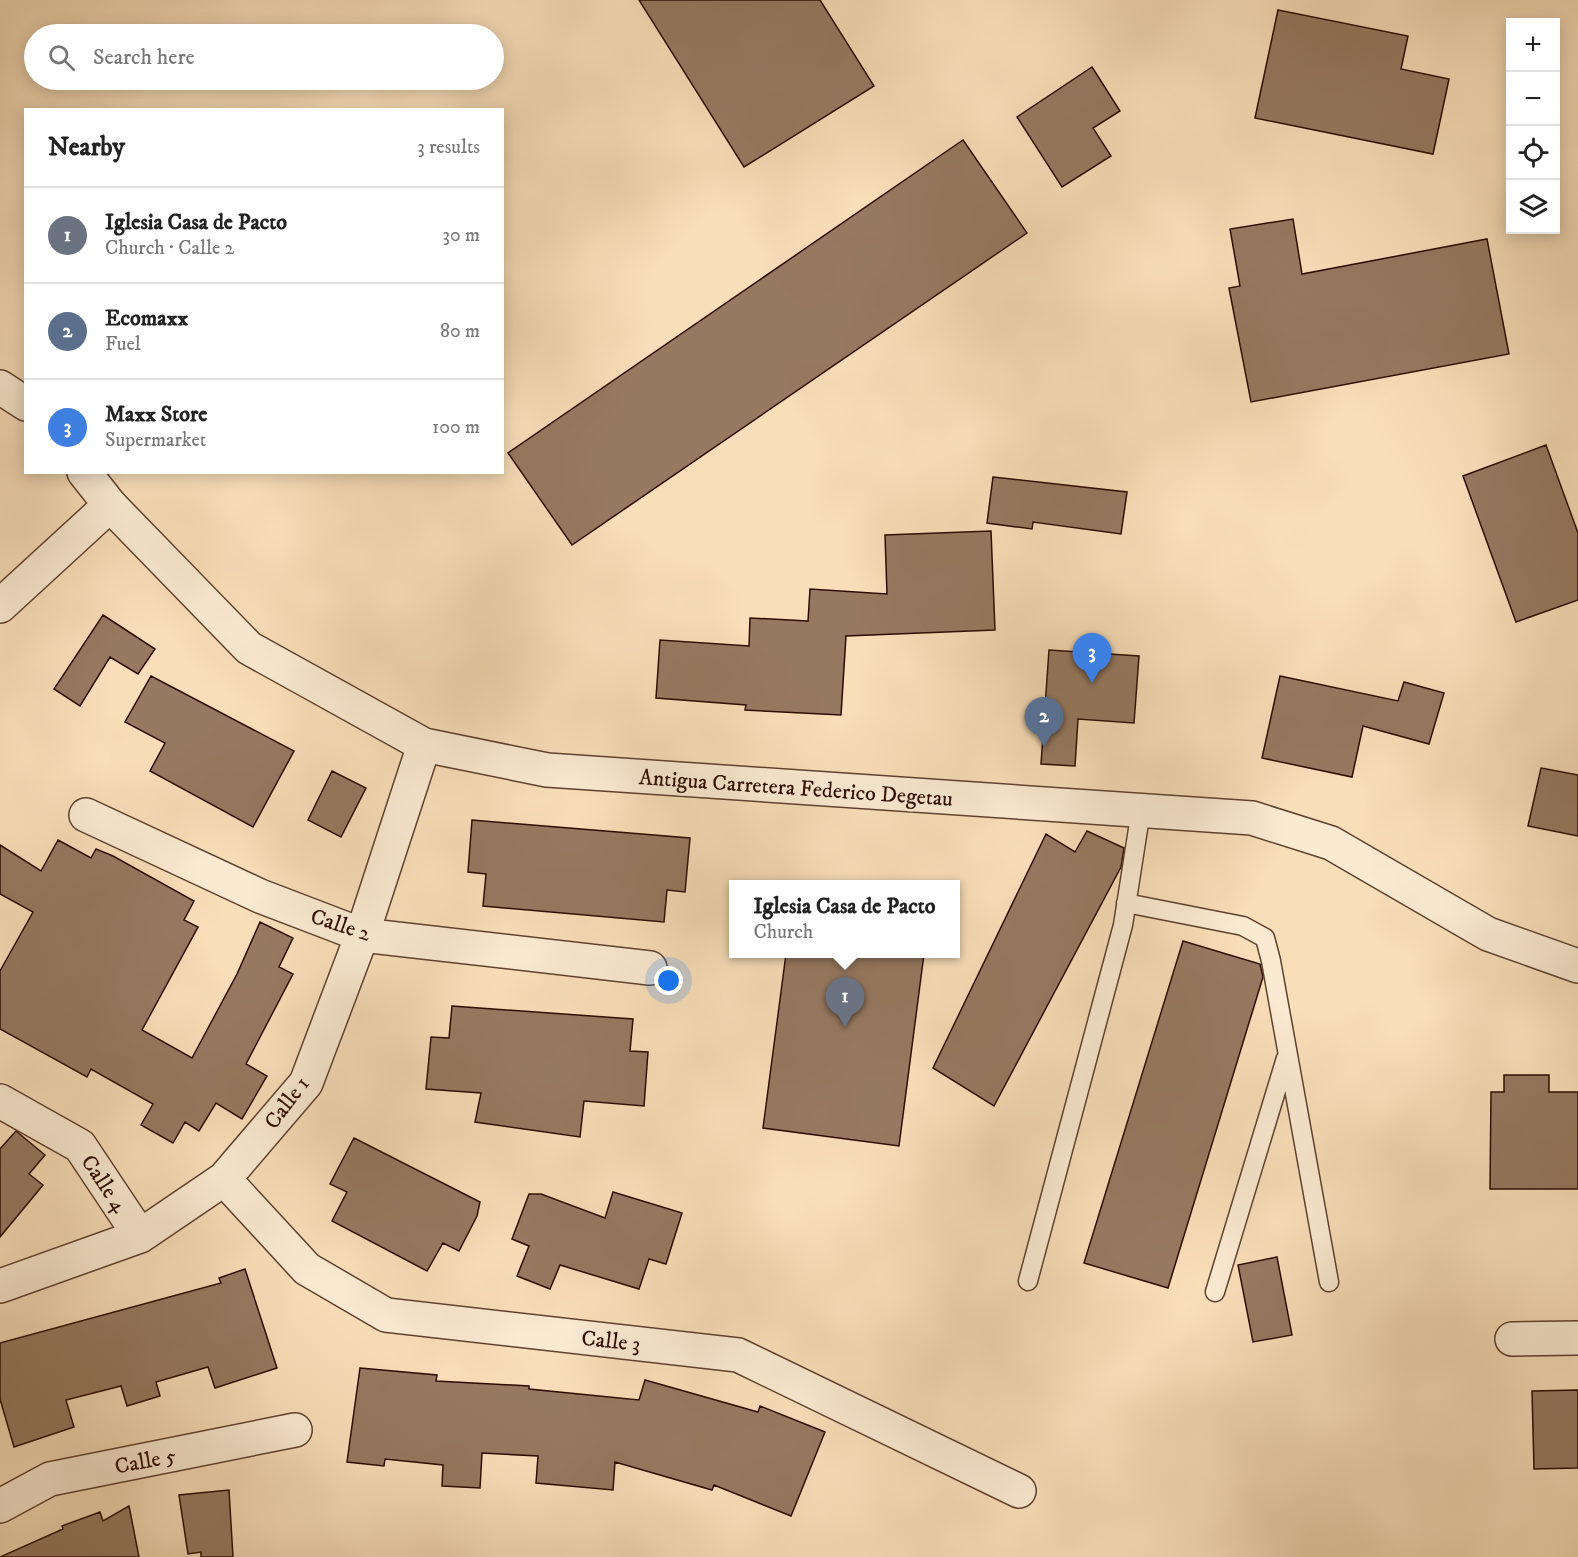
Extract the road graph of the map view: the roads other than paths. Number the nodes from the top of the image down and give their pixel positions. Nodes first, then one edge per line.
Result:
1 (0, 387) edge
2 (24, 403) edge
3 (86, 474) edge
4 (110, 505) junction
5 (0, 606) edge
6 (424, 745) junction
7 (1141, 810) junction
8 (86, 815) dead end
9 (1126, 903) junction
10 (362, 935) junction
11 (1578, 966) edge
12 (650, 968) dead end
13 (1288, 1054) junction
14 (0, 1101) edge
15 (224, 1179) junction
16 (140, 1236) junction
17 (1028, 1281) dead end
18 (1329, 1282) dead end
19 (0, 1286) edge
20 (1215, 1292) dead end
21 (1578, 1338) edge
22 (1512, 1340) dead end
23 (295, 1430) dead end
24 (1019, 1491) dead end
25 (0, 1506) edge

1 - 2 street
3 - 4 street, Antigua Carretera Federico Degetau
4 - 5 street
4 - 6 street, Antigua Carretera Federico Degetau
6 - 7 street, Antigua Carretera Federico Degetau
6 - 10 street, Calle 1
7 - 9 lane
7 - 11 street, Antigua Carretera Federico Degetau
8 - 10 street, Calle 2
9 - 13 lane
9 - 17 lane
10 - 12 street, Calle 2
10 - 15 street, Calle 1
13 - 18 lane
13 - 20 lane
14 - 16 street, Calle 4
15 - 16 street, Calle 1
15 - 24 street, Calle 3
16 - 19 street, Calle 1
21 - 22 street
23 - 25 street, Calle 5

